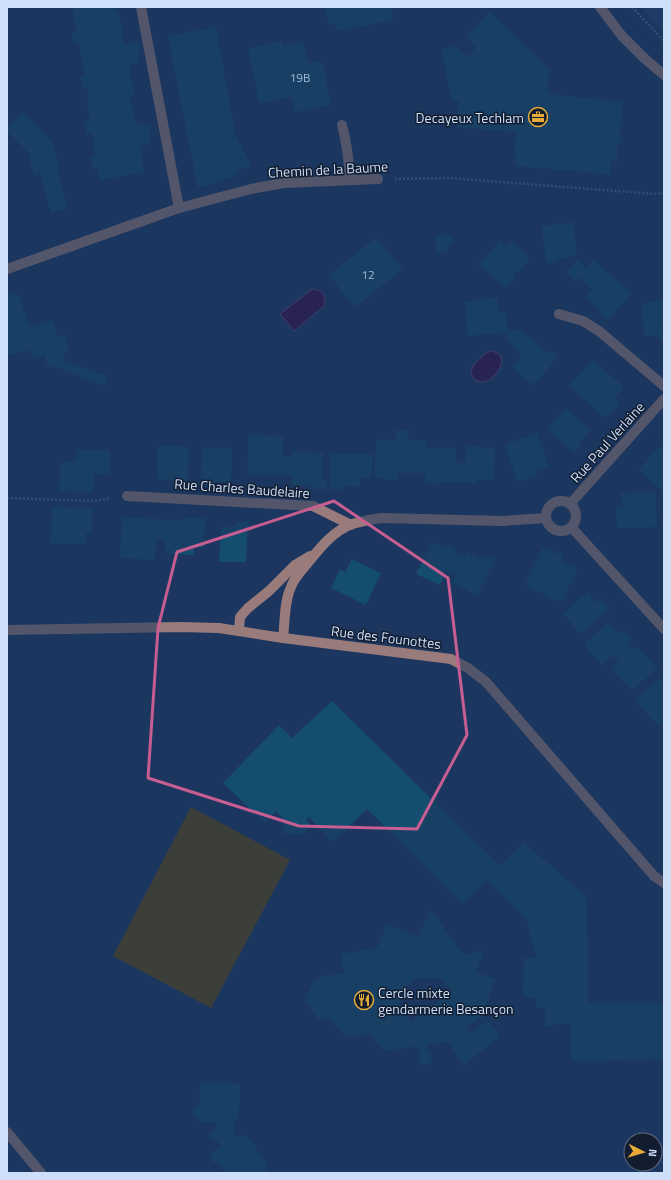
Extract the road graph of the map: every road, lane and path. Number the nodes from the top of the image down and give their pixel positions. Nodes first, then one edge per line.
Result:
1 (141, 7) edge
2 (600, 7) edge
3 (632, 7) edge
4 (664, 41) edge
5 (664, 75) edge
6 (342, 125) dead end
7 (378, 179) joint
8 (350, 180) junction
9 (664, 193) edge
10 (179, 208) junction
11 (7, 269) edge
12 (559, 314) dead end
13 (664, 386) edge
14 (664, 399) edge
15 (127, 496) joint
16 (7, 498) edge
17 (570, 504) junction
18 (546, 518) junction
19 (351, 525) junction
20 (572, 528) junction
21 (318, 550) junction
22 (663, 627) edge
23 (7, 630) edge
24 (239, 631) junction
25 (283, 638) junction
26 (664, 883) edge
27 (7, 1132) edge
28 (40, 1173) edge

1 - 10 street
2 - 5 street
3 - 4 path
6 - 8 street
7 - 8 street, Chemin de la Baume
7 - 9 path, Chemin de la Baume
8 - 10 street, Chemin de la Baume
10 - 11 street, Chemin de la Baume
12 - 13 street
14 - 17 street, Rue Paul Verlaine
15 - 16 path
15 - 19 street, Rue Charles Baudelaire
17 - 18 street
17 - 20 street
18 - 19 street
18 - 20 street
19 - 21 street
20 - 22 street
21 - 24 street
21 - 25 street
23 - 24 street, Rue des Founottes
24 - 25 street, Rue des Founottes
25 - 26 street, Rue des Founottes
27 - 28 street

